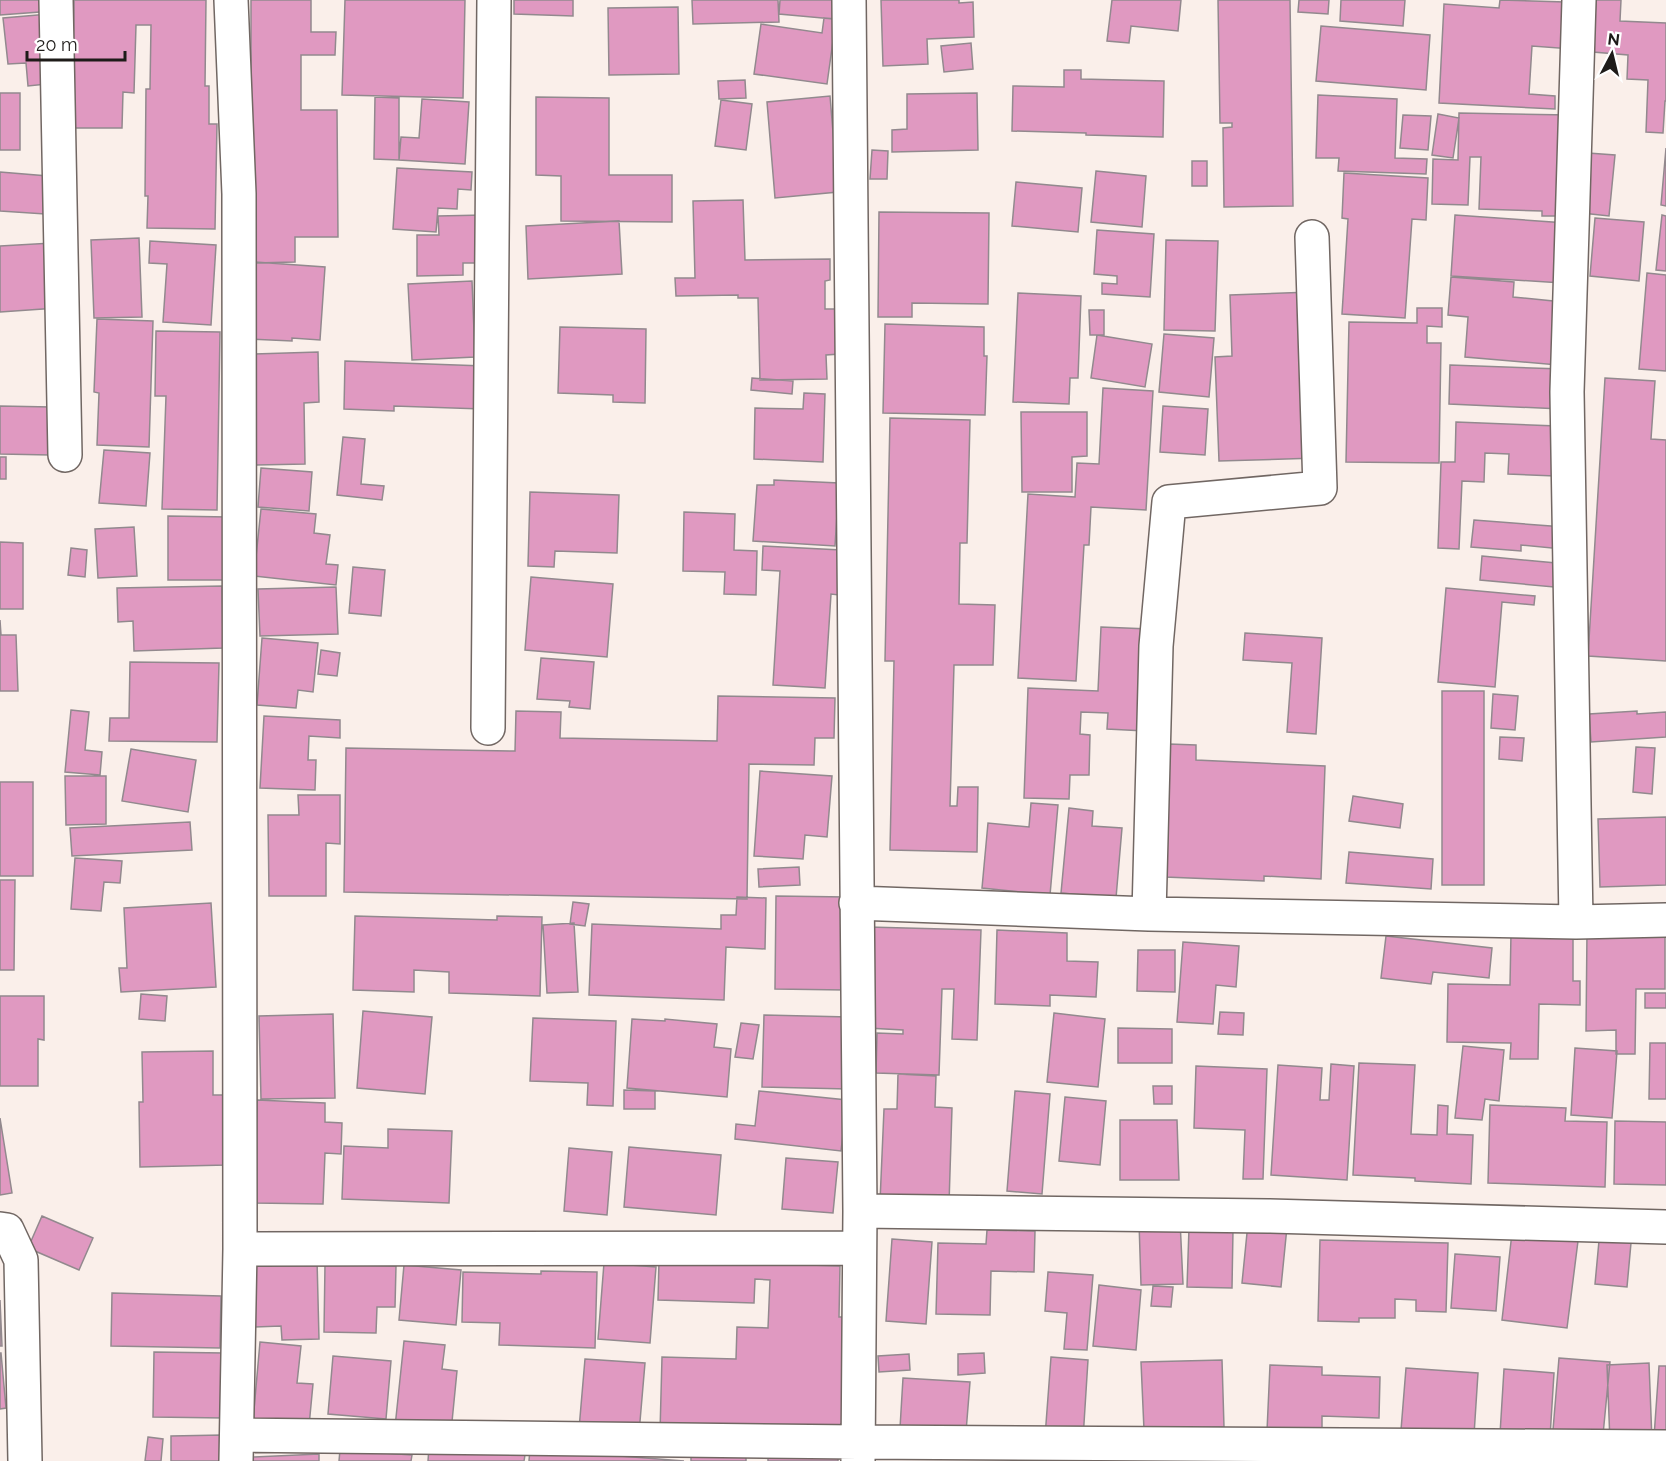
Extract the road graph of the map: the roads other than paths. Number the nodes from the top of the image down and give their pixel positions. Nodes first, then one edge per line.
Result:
1 (56, 0) edge
2 (231, 0) edge
3 (494, 0) edge
4 (849, 0) edge
5 (1579, 0) edge
6 (1312, 237) dead end
7 (65, 455) dead end
8 (488, 728) dead end
9 (856, 903) junction
10 (1149, 914) junction
11 (1666, 920) edge
12 (1576, 922) junction
13 (860, 1211) junction
14 (1666, 1227) edge
15 (0, 1228) edge
16 (859, 1248) junction
17 (240, 1249) junction
18 (1666, 1447) edge
19 (237, 1448) edge
20 (858, 1452) edge
21 (25, 1461) edge

1 - 7 street
2 - 17 street
3 - 8 street
4 - 9 street
5 - 12 street
6 - 10 street
9 - 10 street
9 - 13 street
10 - 12 street
11 - 12 street
13 - 14 street
13 - 16 street
15 - 21 street
16 - 17 street
16 - 20 street
17 - 19 street
18 - 20 street
19 - 20 street

